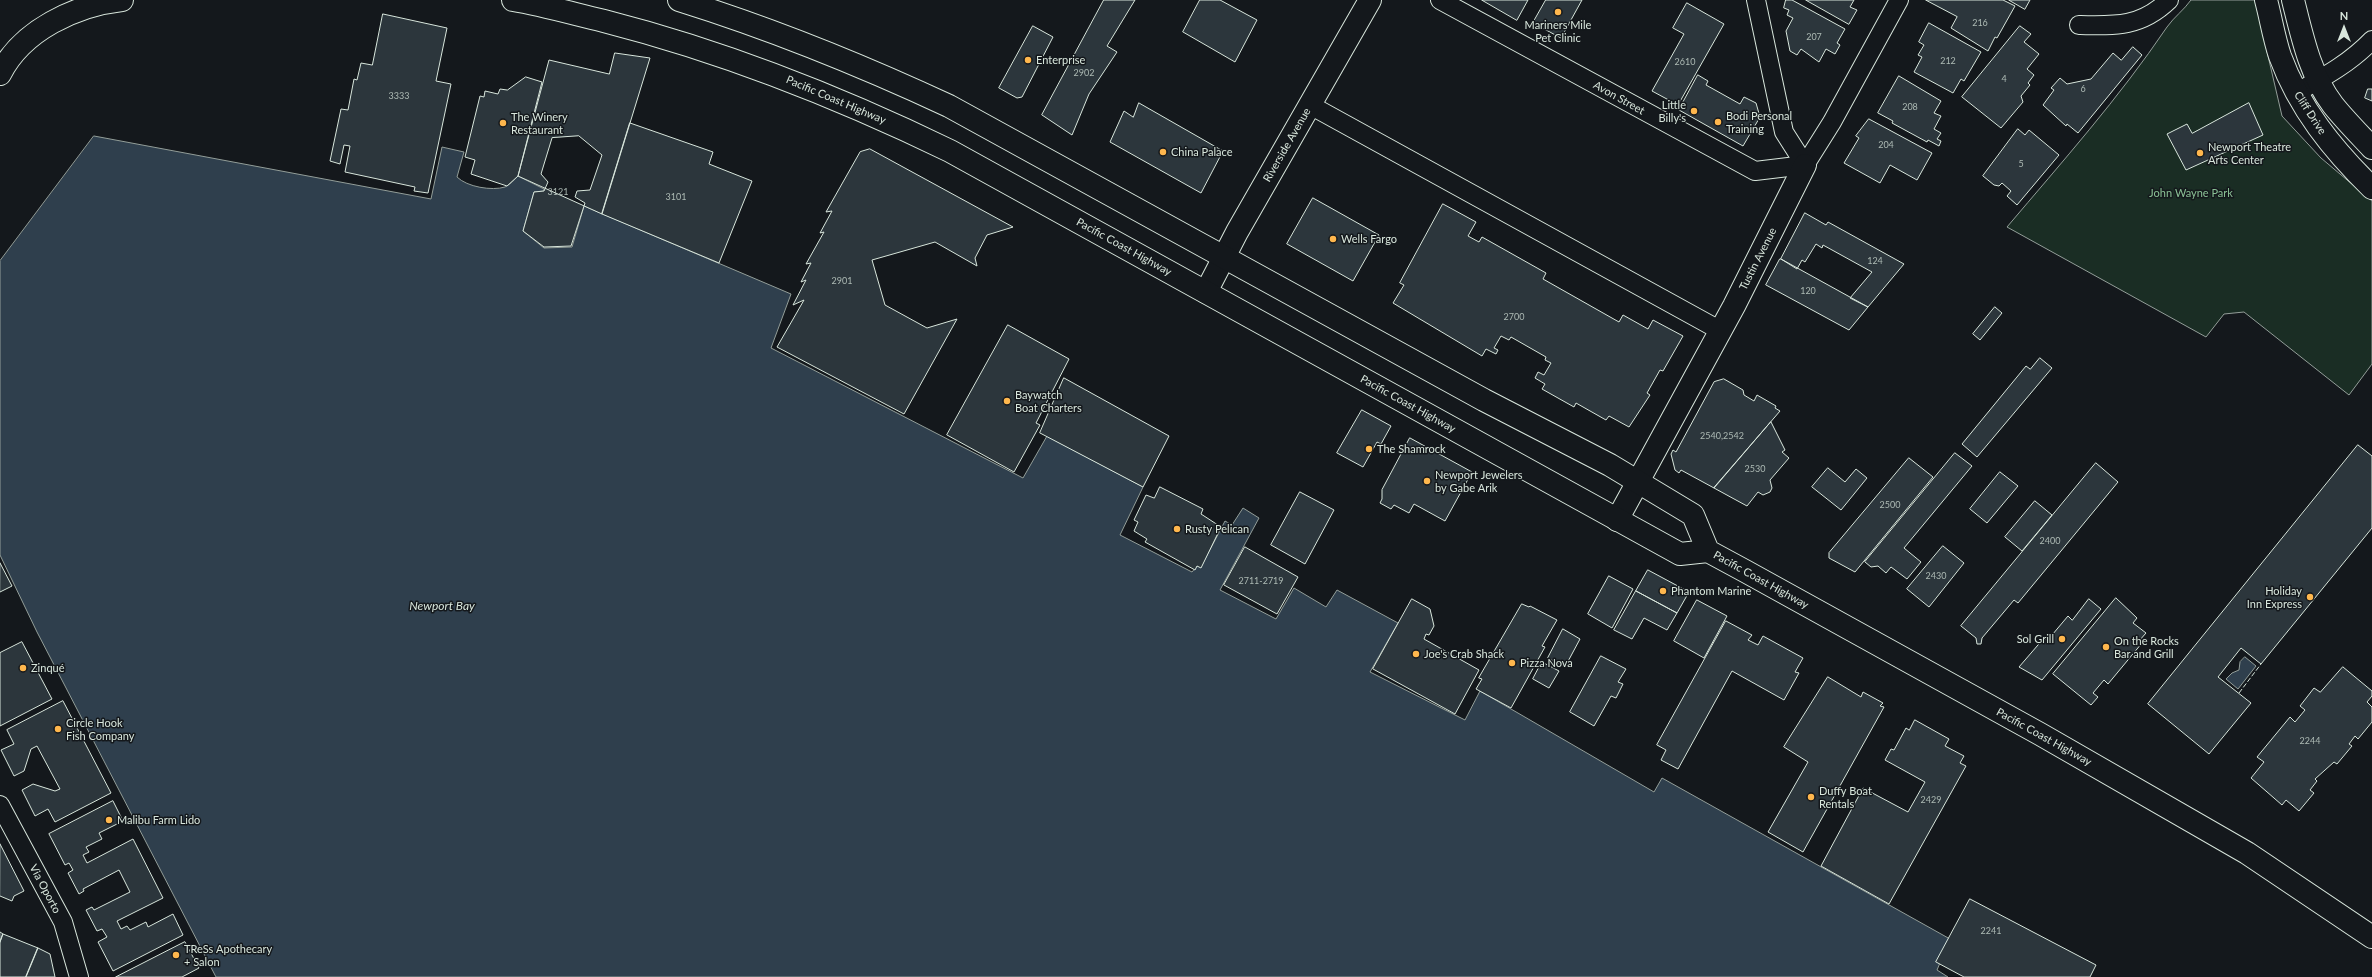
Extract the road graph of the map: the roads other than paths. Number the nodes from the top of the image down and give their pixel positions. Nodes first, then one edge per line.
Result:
1 (122, 0) edge
2 (513, 0) edge
3 (679, 0) edge
4 (1370, 0) edge
5 (1440, 0) edge
6 (1756, 0) edge
7 (1899, 0) edge
8 (2169, 0) edge
9 (2266, 0) edge
10 (2293, 0) edge
11 (2079, 25) dead end
12 (2372, 40) edge
13 (0, 74) edge
14 (2319, 80) junction
15 (2296, 94) junction
16 (1310, 105) junction
17 (2372, 148) edge
18 (1805, 165) junction
19 (2372, 188) edge
20 (1224, 257) junction
21 (1206, 292) junction
22 (1721, 331) junction
23 (1638, 482) junction
24 (1617, 520) junction
25 (1708, 550) junction
26 (0, 805) edge
27 (2372, 937) edge
28 (79, 977) edge

1 - 13 main road
2 - 21 main road, Pacific Coast Highway
3 - 20 main road, Pacific Coast Highway
4 - 16 main road, Riverside Avenue
5 - 18 street, Avon Street
6 - 18 street
7 - 18 street, Tustin Avenue
8 - 11 street
9 - 15 main road, Cliff Drive
10 - 14 main road
12 - 14 street
14 - 15 street
14 - 17 main road
15 - 19 main road, Cliff Drive
16 - 20 main road, Riverside Avenue
16 - 22 street
18 - 22 main road, Tustin Avenue
20 - 21 main road, Riverside Avenue
20 - 23 main road, Pacific Coast Highway
21 - 24 main road, Pacific Coast Highway
22 - 23 main road, Tustin Avenue
23 - 24 main road, Tustin Avenue
23 - 25 main road, Pacific Coast Highway
24 - 25 main road, Pacific Coast Highway
25 - 27 main road, Pacific Coast Highway
26 - 28 street, Via Oporto

